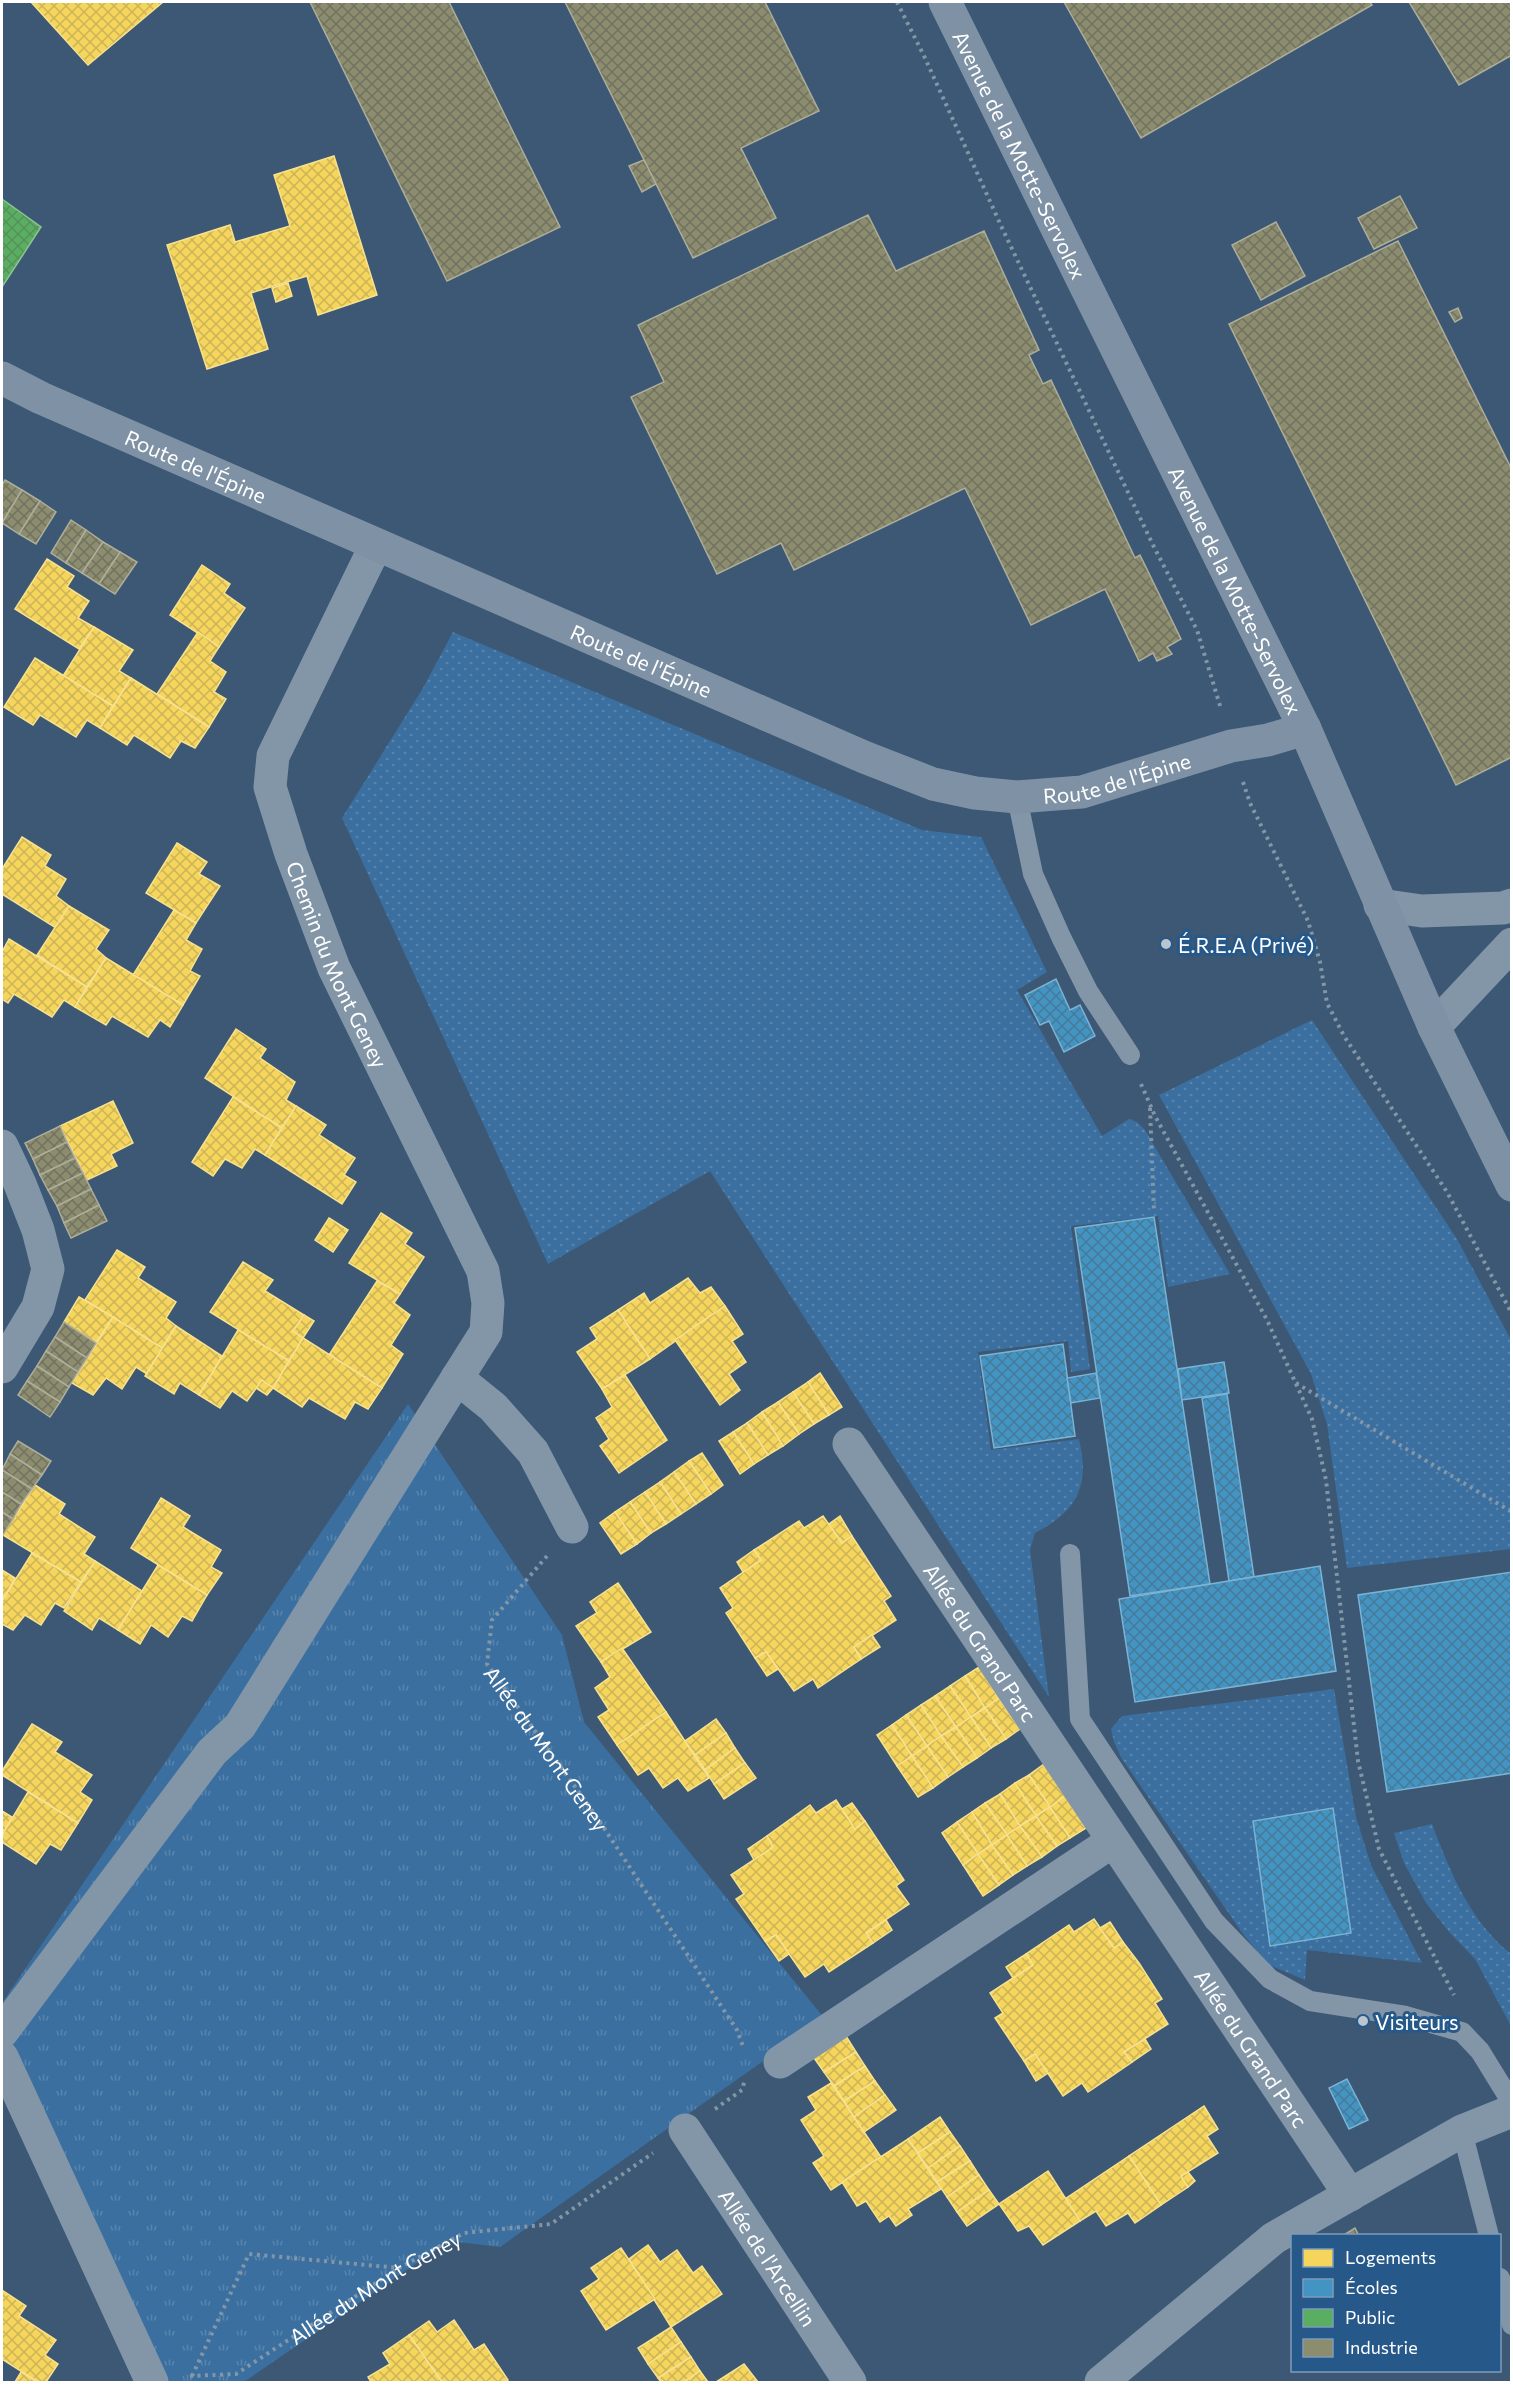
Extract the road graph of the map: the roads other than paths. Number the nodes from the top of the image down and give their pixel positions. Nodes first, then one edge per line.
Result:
1 (945, 2) edge
2 (2, 378) edge
3 (376, 545) junction
4 (1305, 729) junction
5 (1017, 797) junction
6 (1380, 905) junction
7 (1512, 905) edge
8 (1512, 944) edge
9 (1434, 1027) junction
10 (1130, 1055) road end
11 (2, 1146) edge
12 (1512, 1185) edge
13 (2, 1367) edge
14 (457, 1378) junction
15 (849, 1444) dead end
16 (572, 1527) road end
17 (1070, 1554) dead end
18 (1113, 1841) junction
19 (2, 2032) edge
20 (2, 2057) edge
21 (780, 2062) dead end
22 (1512, 2103) edge
23 (1512, 2111) edge
24 (685, 2130) road end
25 (1462, 2131) junction
26 (1350, 2195) junction
27 (1489, 2234) edge
28 (1501, 2282) edge
29 (1512, 2325) edge
30 (150, 2378) edge
31 (850, 2382) edge
32 (1101, 2382) edge

1 - 4 street, Avenue de la Motte-Servolex
2 - 3 street, Route de l'Épine
3 - 5 street, Route de l'Épine
3 - 14 street, Chemin du Mont Geney
4 - 5 street, Route de l'Épine
4 - 6 street, Avenue de la Motte-Servolex
5 - 10 lane
6 - 7 street
6 - 9 street, Avenue de la Motte-Servolex
8 - 9 street
9 - 12 street, Avenue de la Motte-Servolex
11 - 13 street
14 - 16 street
14 - 19 street
15 - 18 street, Allée du Grand Parc
17 - 22 lane
18 - 21 street
18 - 26 street, Allée du Grand Parc
20 - 30 street
23 - 25 street
24 - 31 street, Allée de l'Arcellin
25 - 26 street
25 - 27 lane
26 - 32 street
28 - 29 lane

